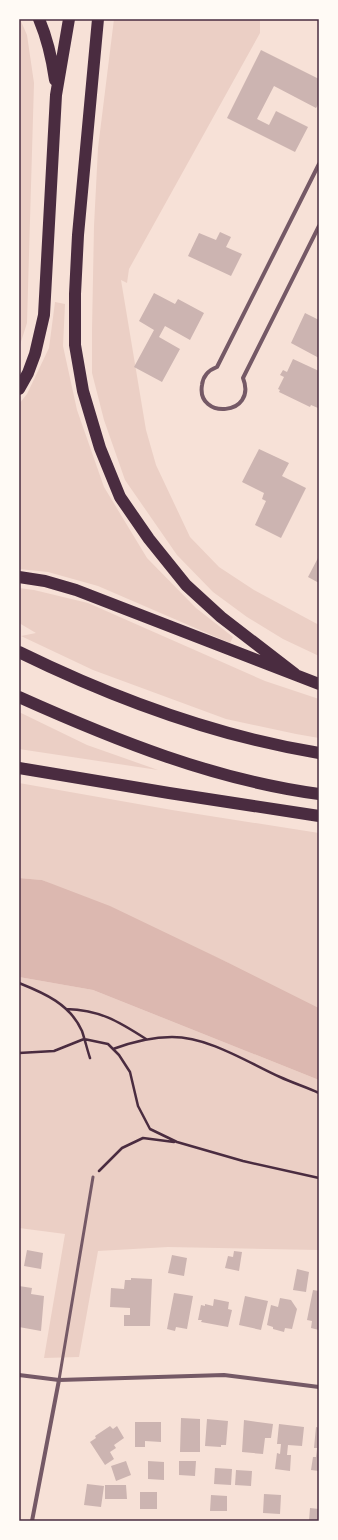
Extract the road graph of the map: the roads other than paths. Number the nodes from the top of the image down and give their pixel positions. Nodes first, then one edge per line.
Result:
1 (39, 19) edge
2 (69, 19) edge
3 (98, 19) edge
4 (56, 95) junction
5 (319, 164) edge
6 (319, 226) edge
7 (19, 389) edge
8 (19, 577) edge
9 (19, 652) edge
10 (295, 674) junction
11 (319, 684) edge
12 (19, 697) edge
13 (319, 753) edge
14 (19, 768) edge
15 (319, 794) edge
16 (319, 816) edge
17 (93, 1177) road end
18 (19, 1375) edge
19 (59, 1380) junction
20 (319, 1387) edge
21 (32, 1521) edge

1 - 4 highway
2 - 4 highway
3 - 10 highway
4 - 7 highway
5 - 6 street
8 - 10 highway
9 - 13 highway
10 - 11 highway
12 - 15 highway
14 - 16 highway
17 - 19 lane
18 - 19 street
19 - 20 street
19 - 21 street

